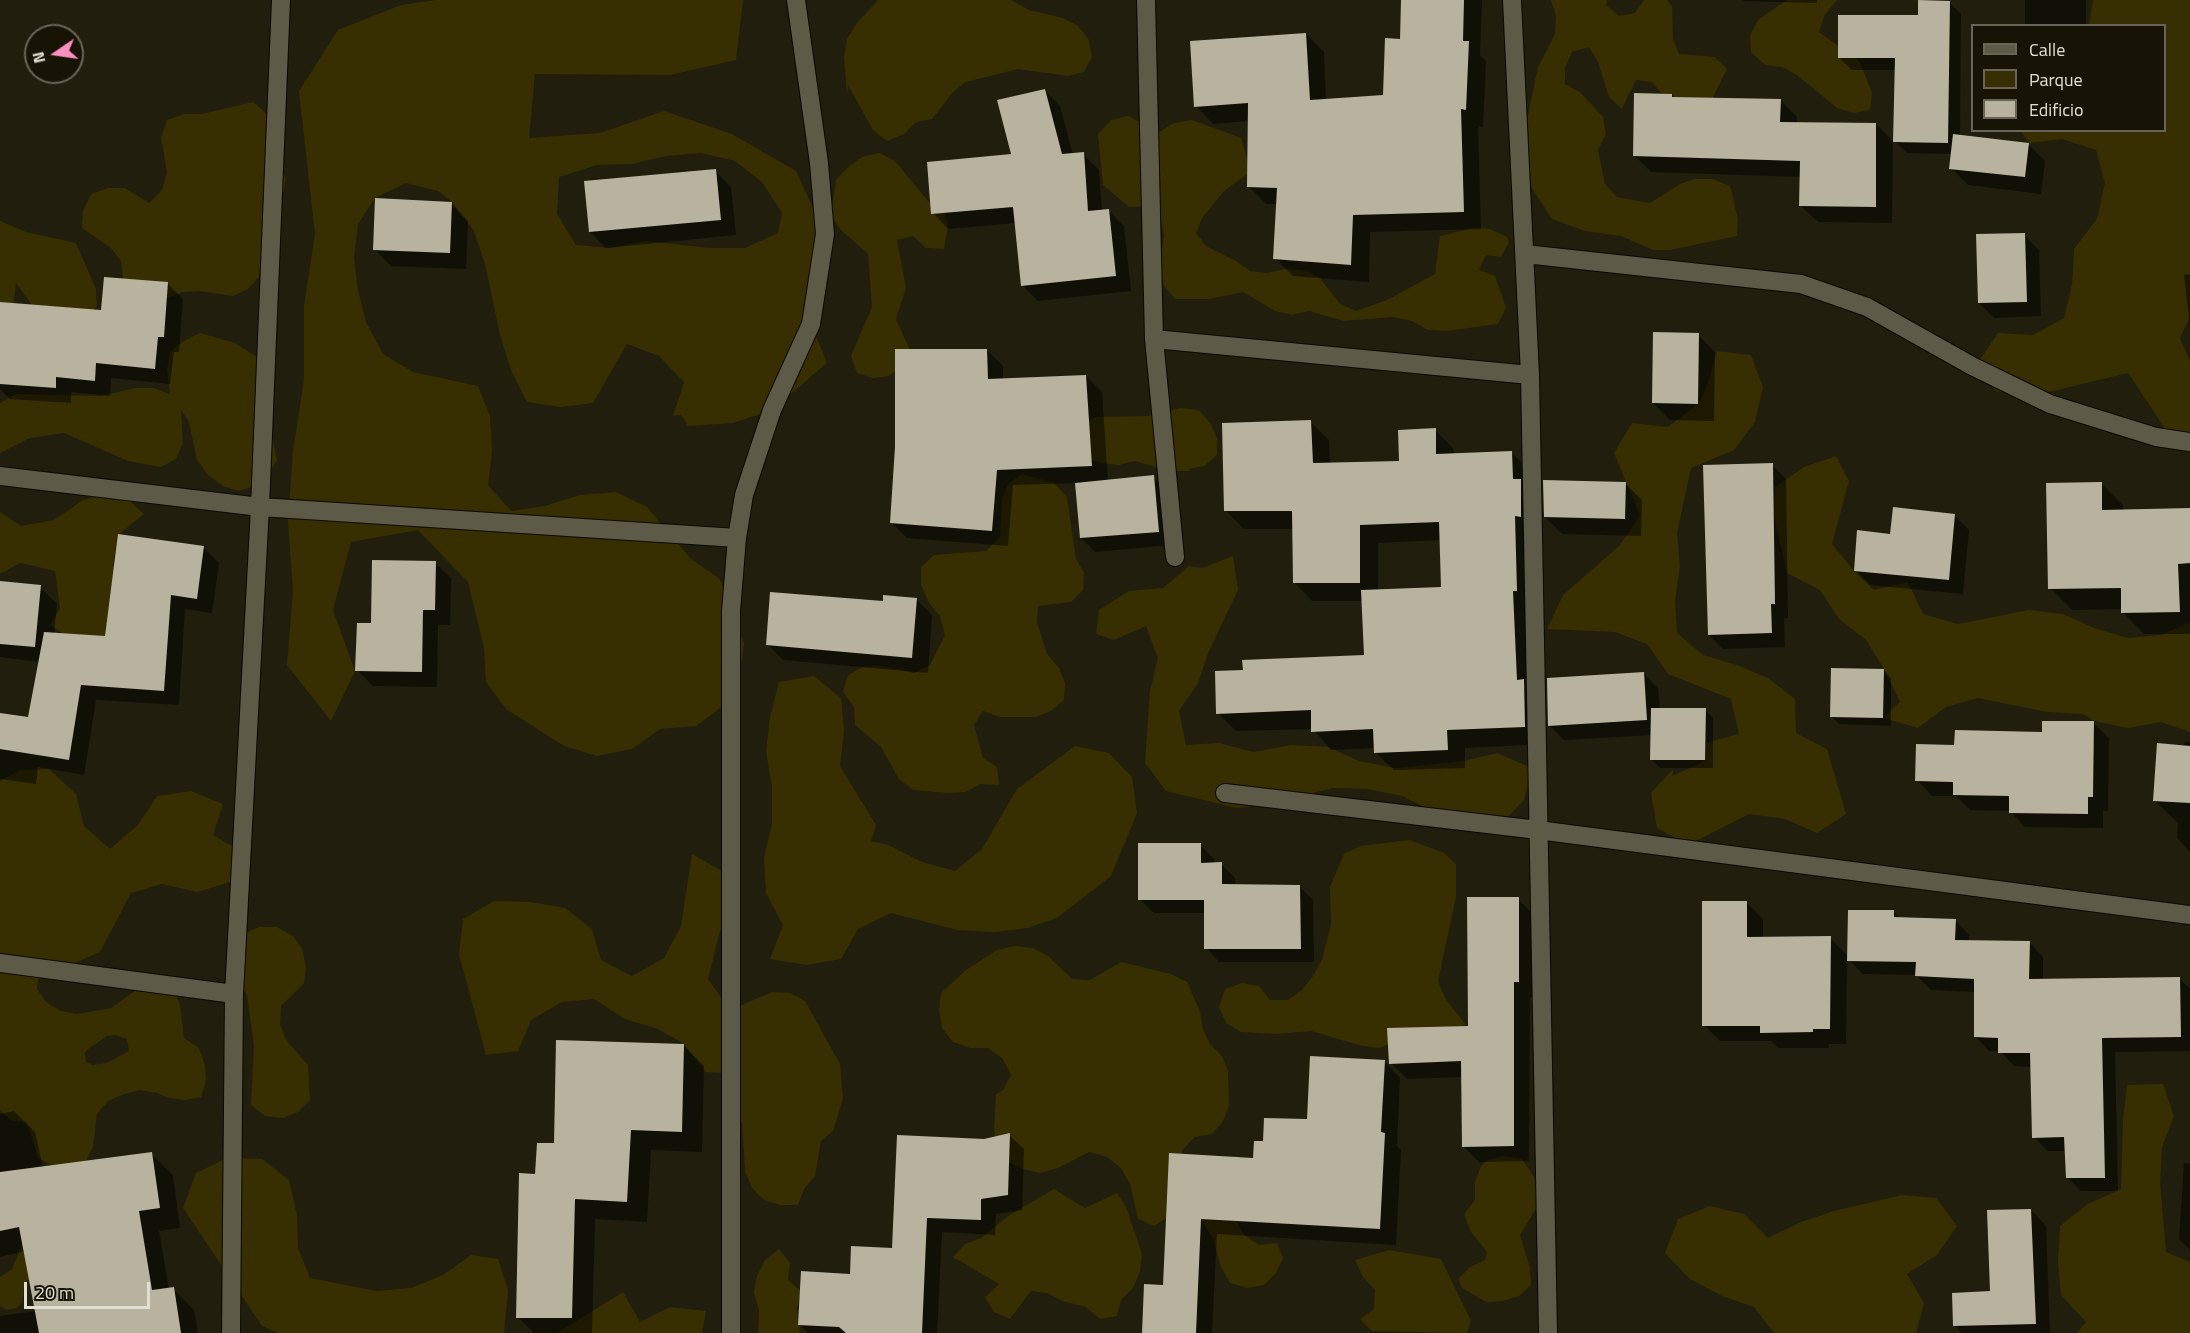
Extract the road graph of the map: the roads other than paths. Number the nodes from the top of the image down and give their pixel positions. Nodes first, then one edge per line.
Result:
1 (276, 0) edge
2 (283, 0) edge
3 (796, 0) edge
4 (1146, 0) edge
5 (1512, 0) edge
6 (1525, 254) junction
7 (1154, 339) junction
8 (1530, 375) junction
9 (2190, 442) edge
10 (0, 477) edge
11 (260, 507) junction
12 (736, 538) junction
13 (1175, 557) dead end
14 (1225, 793) dead end
15 (1538, 830) junction
16 (2190, 915) edge
17 (0, 963) edge
18 (234, 994) junction
19 (231, 1333) edge
20 (730, 1333) edge
21 (1548, 1333) edge

1 - 2 street
2 - 11 street
3 - 12 street
4 - 7 street
5 - 6 street
6 - 8 street
6 - 9 street
7 - 8 street
7 - 13 street
8 - 15 street
10 - 11 street
11 - 12 street
11 - 18 street
12 - 20 street
14 - 15 street
15 - 16 street
15 - 21 street
17 - 18 street
18 - 19 street

